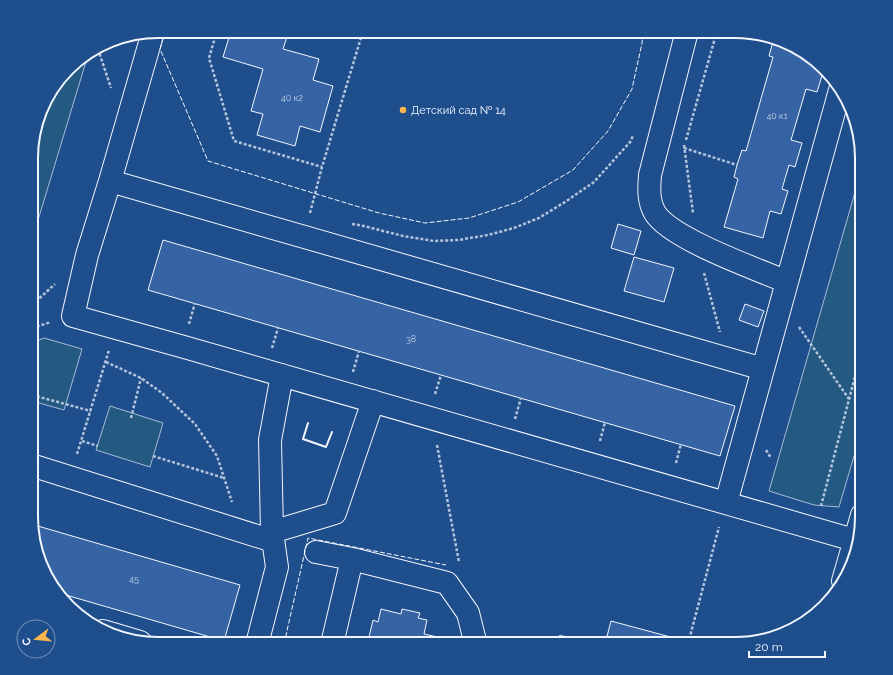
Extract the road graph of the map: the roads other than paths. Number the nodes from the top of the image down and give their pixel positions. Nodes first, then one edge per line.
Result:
1 (151, 38) edge
2 (685, 38) edge
3 (838, 97) edge
4 (110, 181) junction
5 (784, 291) junction
6 (763, 369) junction
7 (282, 375) junction
8 (373, 401) junction
9 (38, 467) edge
10 (726, 503) junction
11 (273, 537) junction
12 (854, 540) edge
13 (316, 552) dead end
14 (352, 559) junction
15 (259, 637) edge
16 (334, 637) edge
17 (474, 637) edge

1 - 4 street
2 - 5 street
3 - 5 street
4 - 6 street
4 - 7 street
5 - 6 street
6 - 10 street
7 - 8 street
7 - 11 street
8 - 10 street
8 - 11 street
9 - 11 street
10 - 12 street
11 - 15 street
13 - 14 street
14 - 16 street
14 - 17 street

